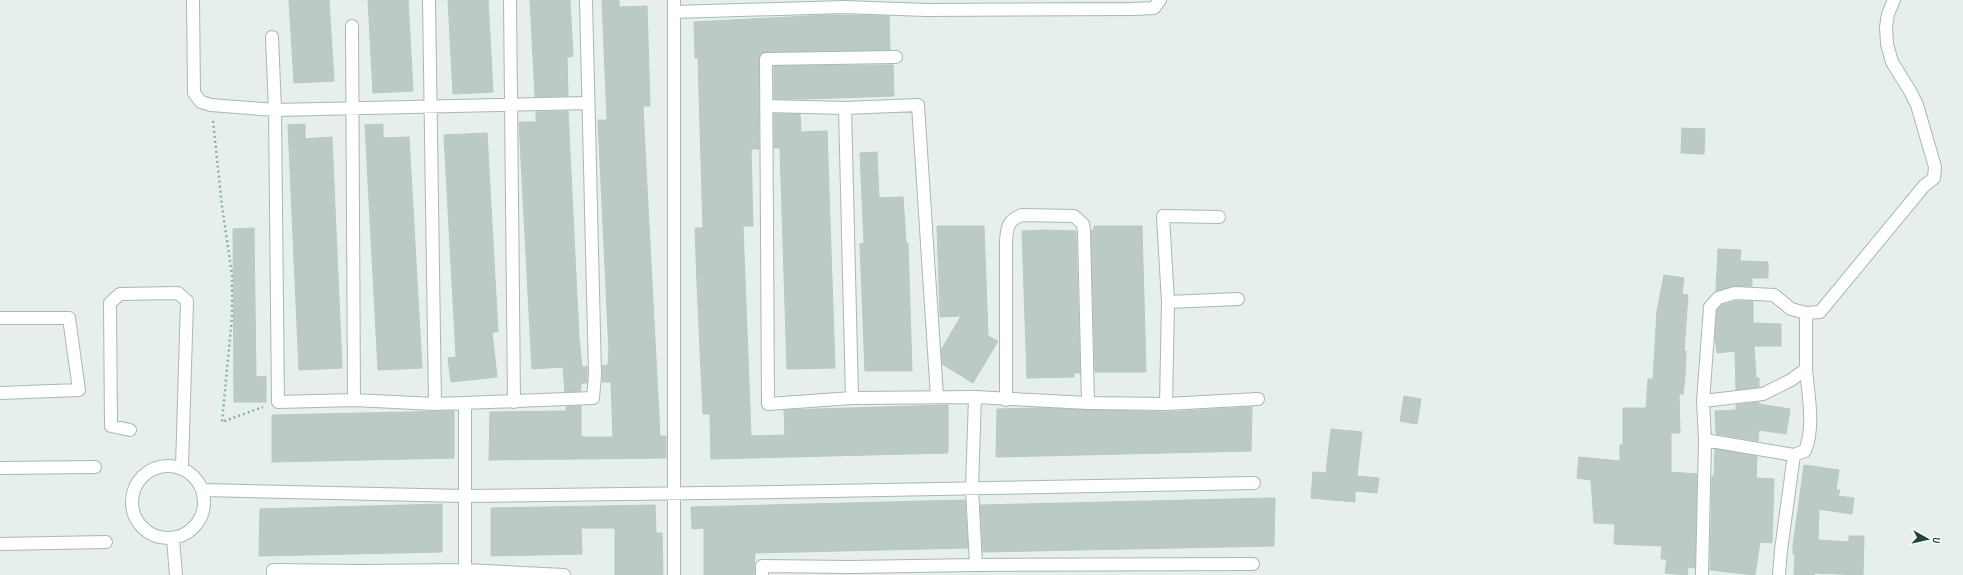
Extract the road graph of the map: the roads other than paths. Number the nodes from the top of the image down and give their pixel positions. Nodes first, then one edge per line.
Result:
1 (193, 0) edge
2 (429, 0) edge
3 (510, 0) edge
4 (586, 0) edge
5 (1160, 0) edge
6 (1894, 0) edge
7 (844, 3) edge
8 (766, 4) edge
9 (1080, 4) edge
10 (926, 5) edge
11 (1002, 5) edge
12 (674, 6) edge
13 (352, 26) dead end
14 (272, 38) dead end
15 (896, 57) dead end
16 (587, 103) junction
17 (511, 104) junction
18 (430, 106) junction
19 (766, 106) junction
20 (353, 108) junction
21 (845, 108) junction
22 (275, 110) junction
23 (1219, 217) dead end
24 (1238, 300) dead end
25 (1168, 302) junction
26 (1806, 314) junction
27 (0, 318) edge
28 (1806, 369) junction
29 (0, 393) edge
30 (975, 396) junction
31 (937, 397) junction
32 (852, 398) junction
33 (1258, 399) dead end
34 (354, 400) junction
35 (1006, 400) junction
36 (1703, 401) junction
37 (514, 402) junction
38 (464, 403) junction
39 (1088, 403) junction
40 (435, 404) junction
41 (1166, 404) junction
42 (130, 430) dead end
43 (1705, 440) junction
44 (1794, 455) junction
45 (95, 467) dead end
46 (182, 467) junction
47 (0, 468) edge
48 (1254, 483) dead end
49 (972, 488) junction
50 (204, 490) junction
51 (675, 494) junction
52 (466, 496) junction
53 (173, 539) junction
54 (106, 542) dead end
55 (0, 544) edge
56 (1253, 564) dead end
57 (976, 565) junction
58 (1235, 569) edge
59 (465, 570) junction
60 (1008, 570) edge
61 (1082, 570) edge
62 (1160, 570) edge
63 (850, 571) edge
64 (928, 571) edge
65 (360, 573) edge
66 (434, 573) edge
67 (514, 573) edge
68 (176, 575) edge
69 (273, 575) edge
70 (564, 575) edge
71 (674, 575) edge
72 (762, 575) edge
73 (1702, 575) edge
74 (1779, 575) edge

1 - 22 street
2 - 18 street
3 - 17 street
4 - 16 street
5 - 9 street
6 - 26 street
7 - 8 street
7 - 10 street
8 - 12 street
9 - 11 street
10 - 11 street
12 - 51 street
13 - 20 street
14 - 22 street
15 - 19 street
16 - 17 street
16 - 37 street
17 - 18 street
17 - 37 street
18 - 20 street
18 - 40 street
19 - 21 street
19 - 32 street
20 - 22 street
20 - 34 street
21 - 31 street
21 - 32 street
22 - 34 street
23 - 25 street
24 - 25 street
25 - 41 street
26 - 28 street
26 - 36 street
27 - 29 street
28 - 36 street
28 - 44 street
30 - 31 street
30 - 35 street
30 - 49 street
31 - 32 street
33 - 41 street
34 - 40 street
35 - 39 street
35 - 39 street
36 - 43 street
37 - 38 street
38 - 40 street
38 - 52 street
39 - 41 street
42 - 46 street
43 - 44 street
43 - 73 street
44 - 74 street
45 - 47 street
46 - 50 street
46 - 53 street
48 - 49 street
49 - 51 street
49 - 57 street
50 - 52 street
50 - 53 street
51 - 52 street
51 - 71 street
52 - 59 street
53 - 68 street
54 - 55 street
56 - 58 street
57 - 60 street
57 - 64 street
58 - 62 street
59 - 66 street
59 - 67 street
60 - 61 street
61 - 62 street
63 - 64 street
63 - 72 street
65 - 66 street
65 - 69 street
67 - 70 street

